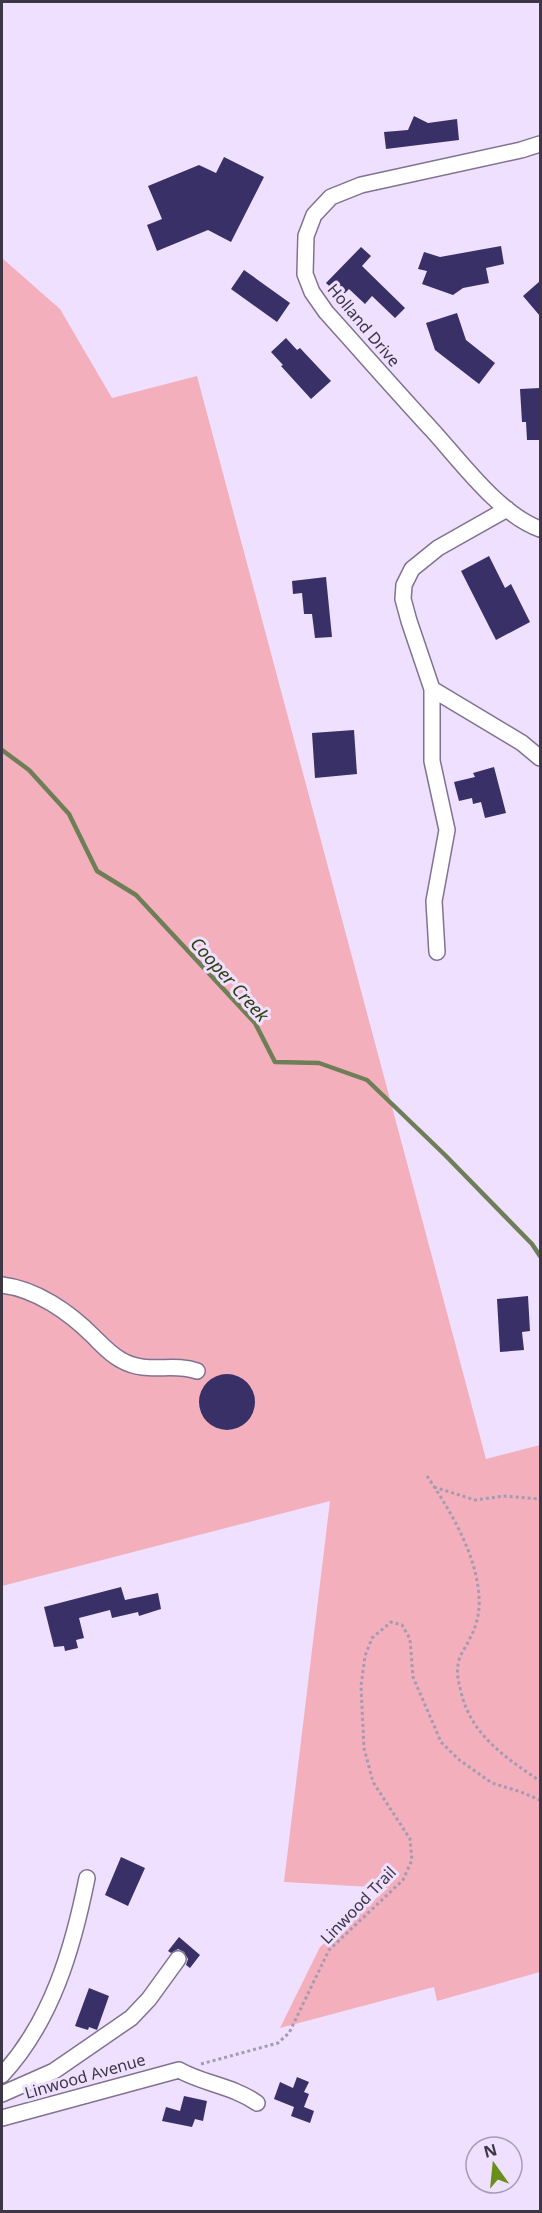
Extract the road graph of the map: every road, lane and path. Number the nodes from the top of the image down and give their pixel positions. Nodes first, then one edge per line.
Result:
1 (540, 144) edge
2 (507, 509) junction
3 (540, 529) edge
4 (432, 689) junction
5 (540, 758) edge
6 (437, 952) dead end
7 (2, 1286) edge
8 (197, 1371) dead end
9 (427, 1476) dead end
10 (435, 1487) junction
11 (540, 1499) edge
12 (540, 1781) edge
13 (540, 1800) edge
14 (87, 1878) dead end
15 (178, 1959) dead end
16 (179, 2070) junction
17 (2, 2075) edge
18 (2, 2094) edge
19 (257, 2103) dead end
20 (2, 2118) edge

1 - 2 street, Holland Drive
2 - 3 street, Holland Drive
2 - 4 street
4 - 5 street
4 - 6 street
7 - 8 street
9 - 10 path
10 - 11 path
10 - 12 path
13 - 16 path, Linwood Trail
14 - 17 street
15 - 18 street
16 - 19 street
16 - 20 street, Linwood Avenue

